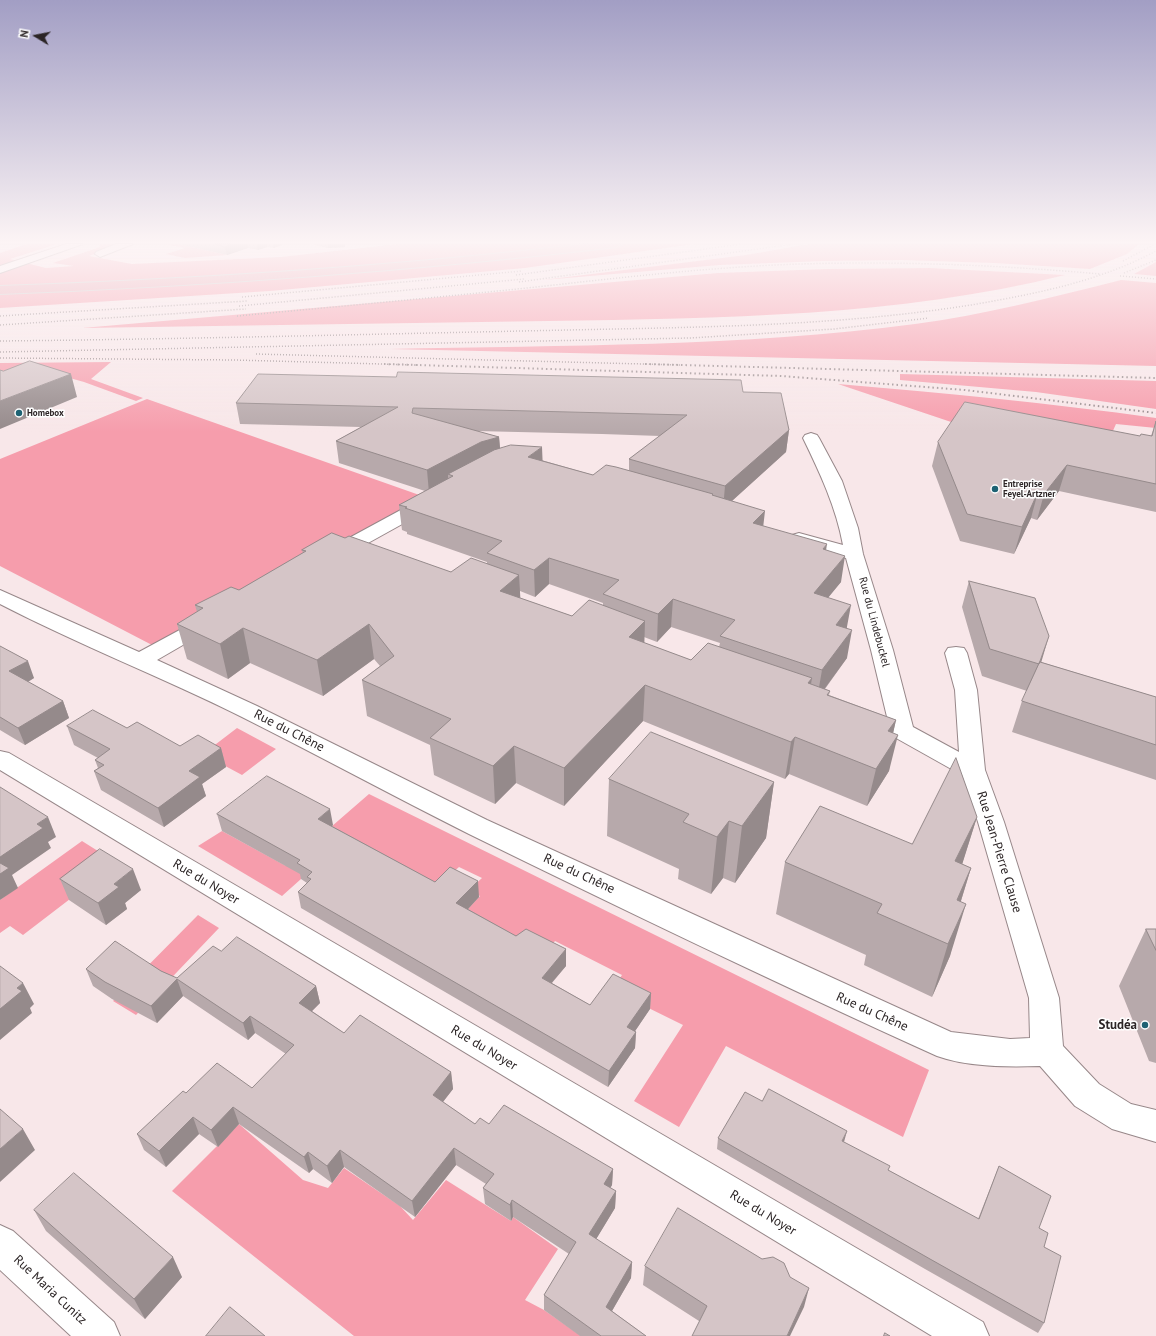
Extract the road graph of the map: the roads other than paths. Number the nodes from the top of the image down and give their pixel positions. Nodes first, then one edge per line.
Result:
1 (811, 438) dead end
2 (439, 496) edge
3 (784, 534) edge
4 (359, 540) junction
5 (380, 548) edge
6 (854, 554) junction
7 (320, 562) edge
8 (0, 596) edge
9 (220, 615) edge
10 (956, 653) dead end
11 (140, 660) junction
12 (845, 719) edge
13 (902, 731) junction
14 (0, 760) edge
15 (973, 770) junction
16 (1047, 1051) junction
17 (1156, 1126) edge
18 (0, 1244) edge
19 (100, 1336) edge
20 (969, 1336) edge

1 - 6 street, Rue du Lindebuckel
2 - 4 street
3 - 6 street
4 - 5 street
4 - 7 street
6 - 13 street, Rue du Lindebuckel
8 - 11 street, Rue du Chêne
9 - 11 street
10 - 15 street, Rue Jean-Pierre Clause
11 - 16 street, Rue du Chêne
12 - 13 street
13 - 15 street
14 - 20 street, Rue du Noyer
15 - 16 street, Rue Jean-Pierre Clause
16 - 17 street
18 - 19 street, Rue Maria Cunitz

